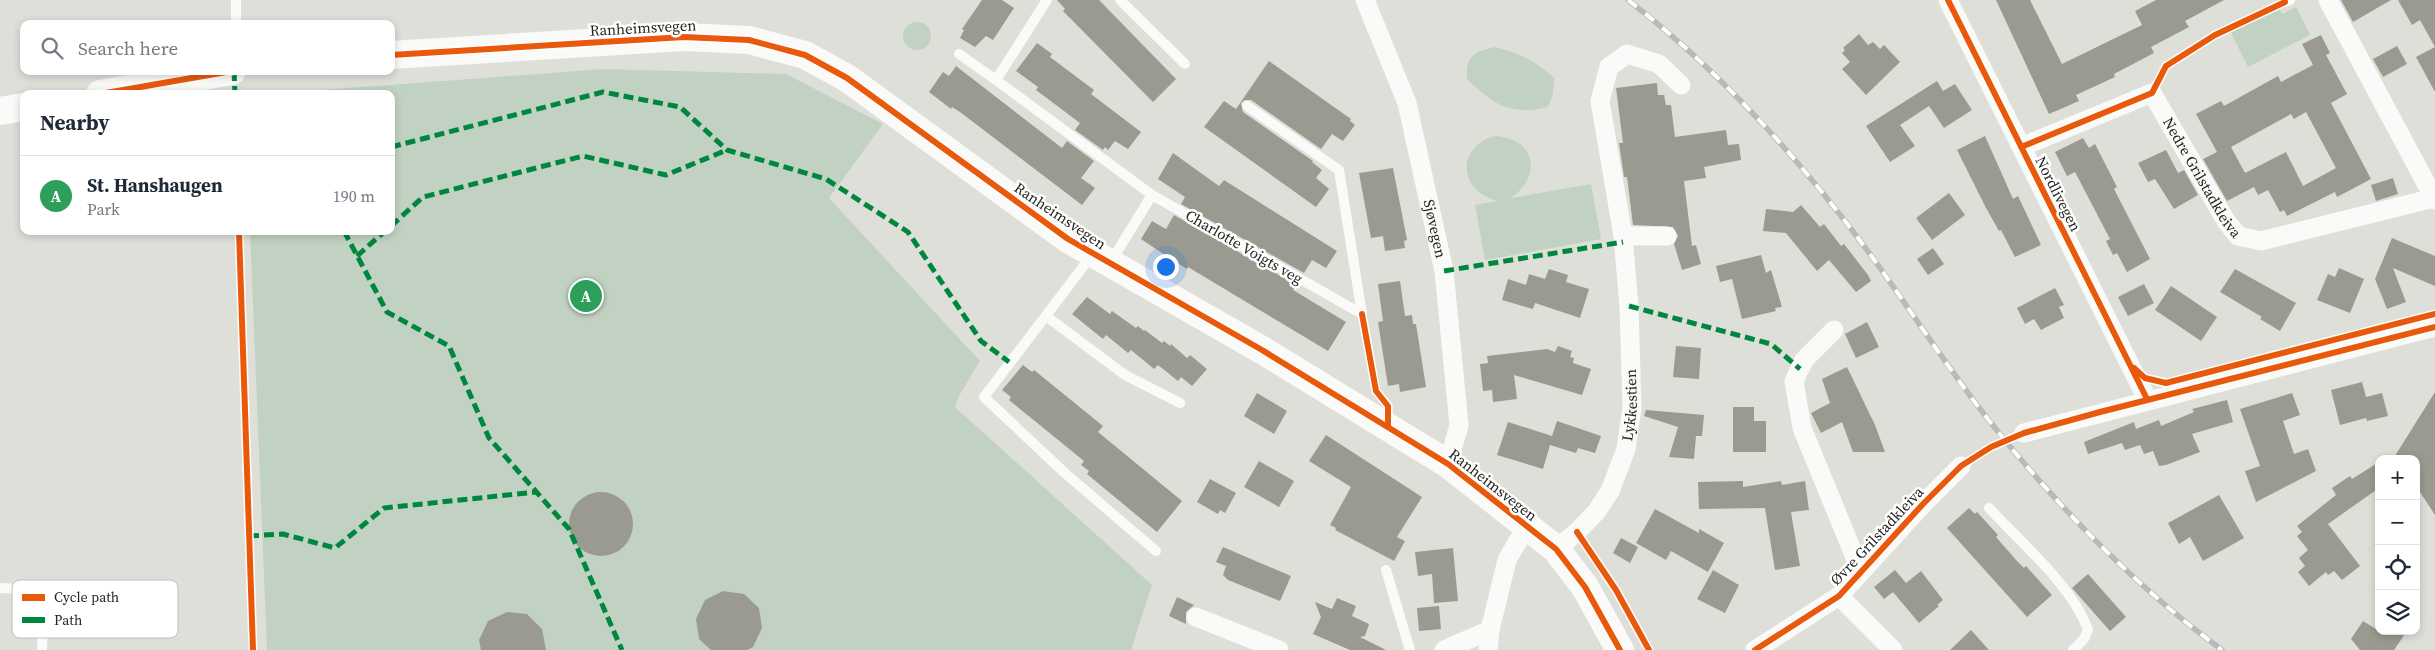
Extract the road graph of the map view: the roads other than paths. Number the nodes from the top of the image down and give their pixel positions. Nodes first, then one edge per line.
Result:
1 (236, 0) edge
2 (1047, 0) edge
3 (1120, 0) edge
4 (1365, 0) edge
5 (1948, 0) edge
6 (2328, 0) edge
7 (236, 20) edge
8 (959, 54) dead end
9 (395, 55) edge
10 (1185, 64) dead end
11 (209, 75) edge
12 (996, 80) junction
13 (1681, 85) dead end
14 (123, 90) edge
15 (1247, 106) dead end
16 (20, 108) edge
17 (0, 111) edge
18 (2021, 147) junction
19 (1152, 195) junction
20 (2434, 199) edge
21 (1623, 236) junction
22 (1668, 236) dead end
23 (1101, 259) junction
24 (1046, 316) junction
25 (2435, 327) edge
26 (1834, 330) dead end
27 (2147, 399) junction
28 (1180, 403) dead end
29 (2024, 433) dead end
30 (1448, 464) junction
31 (1961, 466) dead end
32 (1989, 508) dead end
33 (1526, 526) junction
34 (1556, 549) junction
35 (1156, 551) dead end
36 (1386, 570) dead end
37 (1860, 572) junction
38 (1839, 596) junction
39 (1196, 617) dead end
40 (1490, 630) junction
41 (1279, 650) edge
42 (1410, 650) edge
43 (1444, 650) edge
44 (1488, 650) edge
45 (1620, 650) edge
46 (1755, 650) edge
47 (1894, 650) edge
48 (2073, 650) edge

1 - 7 lane
2 - 12 lane
3 - 10 lane
4 - 30 street, Sjøvegen
5 - 18 street, Nordlivegen
6 - 20 street, Nedre Grilstadkleiva
8 - 12 lane, Charlotte Voigts veg
9 - 23 street, Ranheimsvegen
11 - 14 street
12 - 19 lane, Charlotte Voigts veg
13 - 21 street, Lykkestien
15 - 19 lane, Charlotte Voigts veg
16 - 17 street
18 - 20 street, Nedre Grilstadkleiva
18 - 27 street, Nordlivegen
19 - 23 lane
21 - 22 street
21 - 34 street, Lykkestien
23 - 24 lane, Ranheimsvegen
23 - 30 street, Ranheimsvegen
24 - 28 lane
24 - 35 lane, Ranheimsvegen
25 - 27 street
26 - 37 street
27 - 29 street
30 - 33 street, Ranheimsvegen
31 - 37 street, Øvre Grilstadkleiva
32 - 48 lane
33 - 34 street, Ranheimsvegen
33 - 40 street
34 - 45 street, Ranheimsvegen
36 - 42 lane
37 - 38 street, Øvre Grilstadkleiva
38 - 46 street, Øvre Grilstadkleiva
38 - 47 street, Øvre Grilstadkleiva
39 - 41 street
40 - 43 street
40 - 44 street

